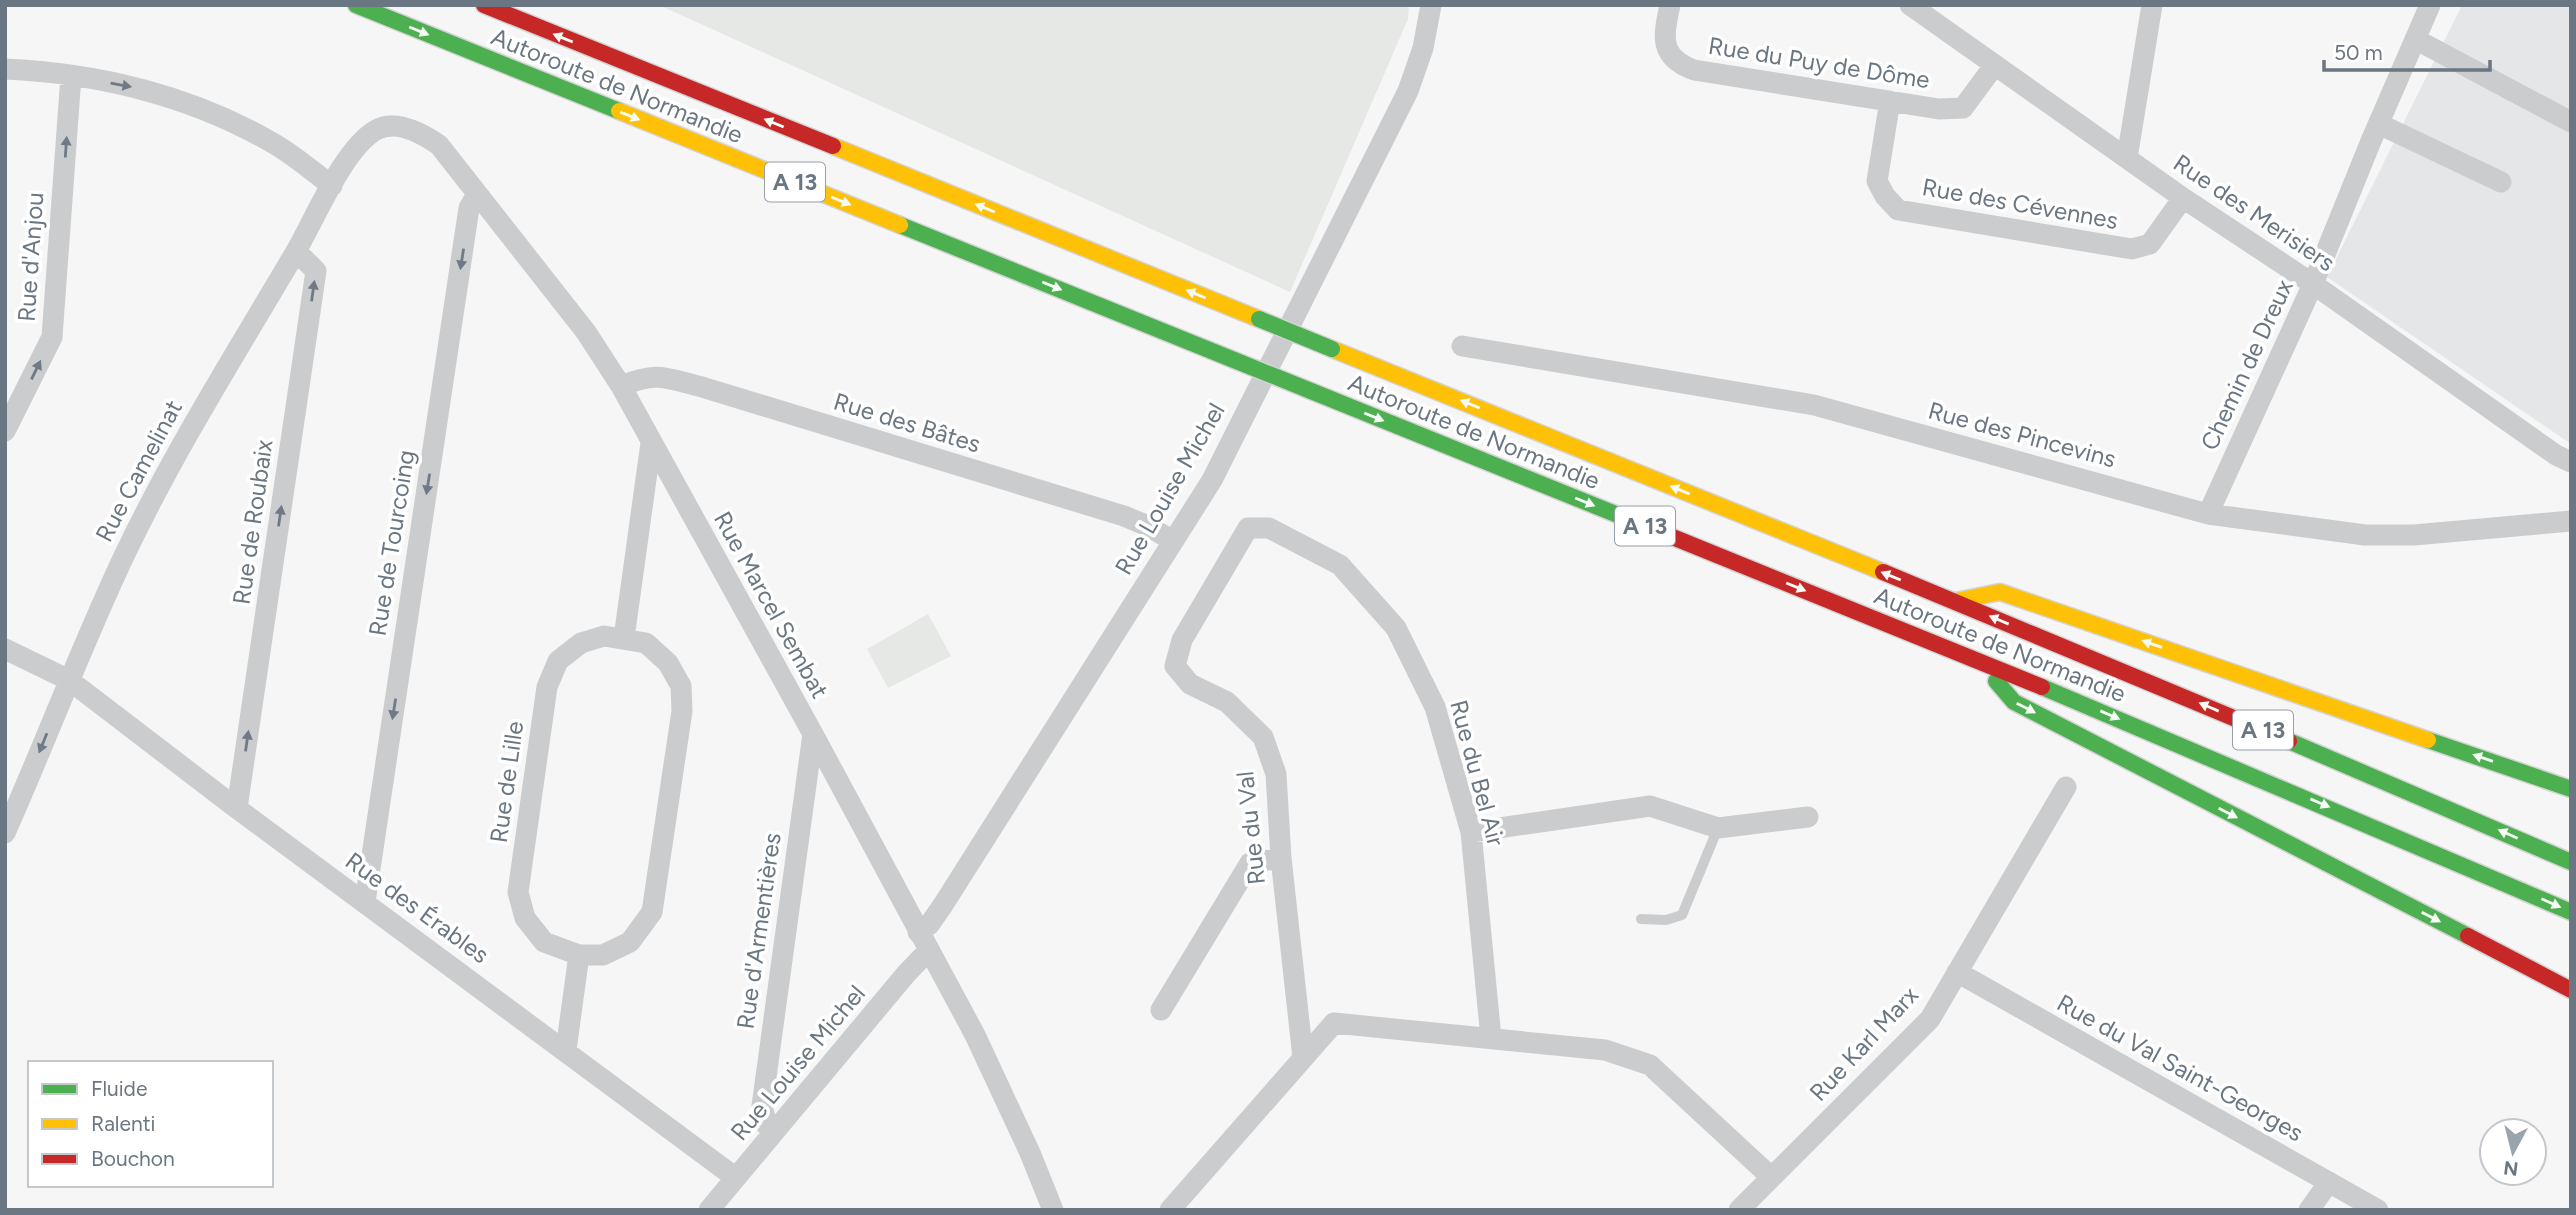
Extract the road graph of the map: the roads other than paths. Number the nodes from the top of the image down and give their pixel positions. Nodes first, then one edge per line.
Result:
1 (356, 5) edge
2 (484, 5) edge
3 (1431, 5) edge
4 (1670, 5) edge
5 (1910, 5) edge
6 (2152, 5) edge
7 (2430, 5) edge
8 (2415, 39) junction
9 (1994, 66) junction
10 (5, 69) edge
11 (71, 76) junction
12 (1890, 101) junction
13 (2571, 122) edge
14 (2379, 124) junction
15 (353, 150) joint
16 (2127, 158) junction
17 (2501, 182) dead end
18 (332, 186) junction
19 (477, 194) junction
20 (2183, 198) junction
21 (296, 251) junction
22 (2313, 284) junction
23 (1462, 346) dead end
24 (621, 387) junction
25 (5, 431) edge
26 (650, 443) junction
27 (2571, 462) edge
28 (2208, 514) junction
29 (2571, 521) edge
30 (1248, 528) joint
31 (1174, 541) junction
32 (1954, 601) junction
33 (624, 638) junction
34 (5, 649) edge
35 (1979, 660) junction
36 (69, 680) junction
37 (813, 734) junction
38 (2066, 787) dead end
39 (2571, 789) edge
40 (237, 808) junction
41 (1808, 817) dead end
42 (1718, 828) junction
43 (1471, 832) junction
44 (5, 833) edge
45 (1281, 858) junction
46 (2571, 862) edge
47 (365, 902) junction
48 (2571, 912) edge
49 (1641, 919) dead end
50 (918, 932) junction
51 (928, 951) junction
52 (579, 955) junction
53 (1957, 972) junction
54 (2571, 990) edge
55 (1161, 1010) dead end
56 (1491, 1038) junction
57 (566, 1050) junction
58 (1303, 1058) junction
59 (773, 1133) junction
60 (1771, 1177) junction
61 (736, 1178) junction
62 (2329, 1182) junction
63 (709, 1210) edge
64 (1053, 1210) edge
65 (1170, 1210) edge
66 (1739, 1210) edge
67 (2309, 1210) edge
68 (2378, 1210) edge

1 -> 35 highway, Autoroute de Normandie / A 13, bridge
32 -> 2 highway, Autoroute de Normandie / A 13, bridge
3 - 31 street, Rue Louise Michel
4 - 12 street, Rue du Puy de Dôme
5 - 9 street, Rue des Merisiers
6 - 16 street
7 - 8 street, Chemin de Dreux
8 - 13 street
8 - 14 street, Chemin de Dreux
9 - 12 street, Rue du Puy de Dôme
9 - 16 street, Rue des Merisiers
10 - 11 street
11 -> 18 street
25 -> 11 street, Rue d'Anjou
12 - 20 street, Rue des Cévennes
14 - 17 street
14 - 22 street, Chemin de Dreux
15 - 18 street, Rue Camelinat
15 - 19 street, Rue Marcel Sembat
16 - 20 street, Rue des Merisiers
18 - 21 street, Rue Camelinat
19 - 24 street, Rue Marcel Sembat
19 -> 47 street, Rue de Tourcoing
20 - 22 street, Rue des Merisiers
21 - 36 street, Rue Camelinat
40 -> 21 street, Rue de Roubaix
22 - 27 street, Rue des Merisiers
22 - 28 street, Chemin de Dreux
23 - 28 street, Rue des Pincevins
24 - 26 street, Rue Marcel Sembat
24 - 31 street, Rue des Bâtes
26 - 33 street
26 - 37 street, Rue Marcel Sembat
28 - 29 street, Rue des Pincevins
30 - 43 street, Rue du Bel Air
30 - 45 street, Rue du Val
31 - 50 street, Rue Louise Michel
39 -> 32 highway
46 -> 32 highway, Autoroute de Normandie / A 13
33 - 52 street, Rue de Lille
33 - 52 street, Rue de Lille
34 - 36 street, Rue des Érables
35 -> 48 highway, Autoroute de Normandie / A 13
35 -> 54 highway
36 - 40 street, Rue des Érables
36 -> 44 street, Rue Camelinat
37 - 50 street, Rue Marcel Sembat
37 - 59 street, Rue d'Armentières
38 - 53 street, Rue Karl Marx
40 - 47 street, Rue des Érables
41 - 42 street
42 - 43 street
42 - 49 lane
43 - 56 street, Rue du Bel Air
45 - 55 street
45 - 58 street, Rue du Val
47 - 57 street, Rue des Érables
50 - 51 street, Rue Marcel Sembat
51 - 59 street, Rue Louise Michel
51 - 64 street, Rue Marcel Sembat
52 - 57 street
53 - 60 street, Rue Karl Marx
53 - 62 street, Rue du Val Saint-Georges
56 - 58 street
56 - 60 street
57 - 61 street, Rue des Érables
58 - 65 street
59 - 61 street, Rue Louise Michel
60 - 66 street, Rue Karl Marx
61 - 63 street, Rue Louise Michel
62 - 67 street
62 - 68 street, Rue du Val Saint-Georges

